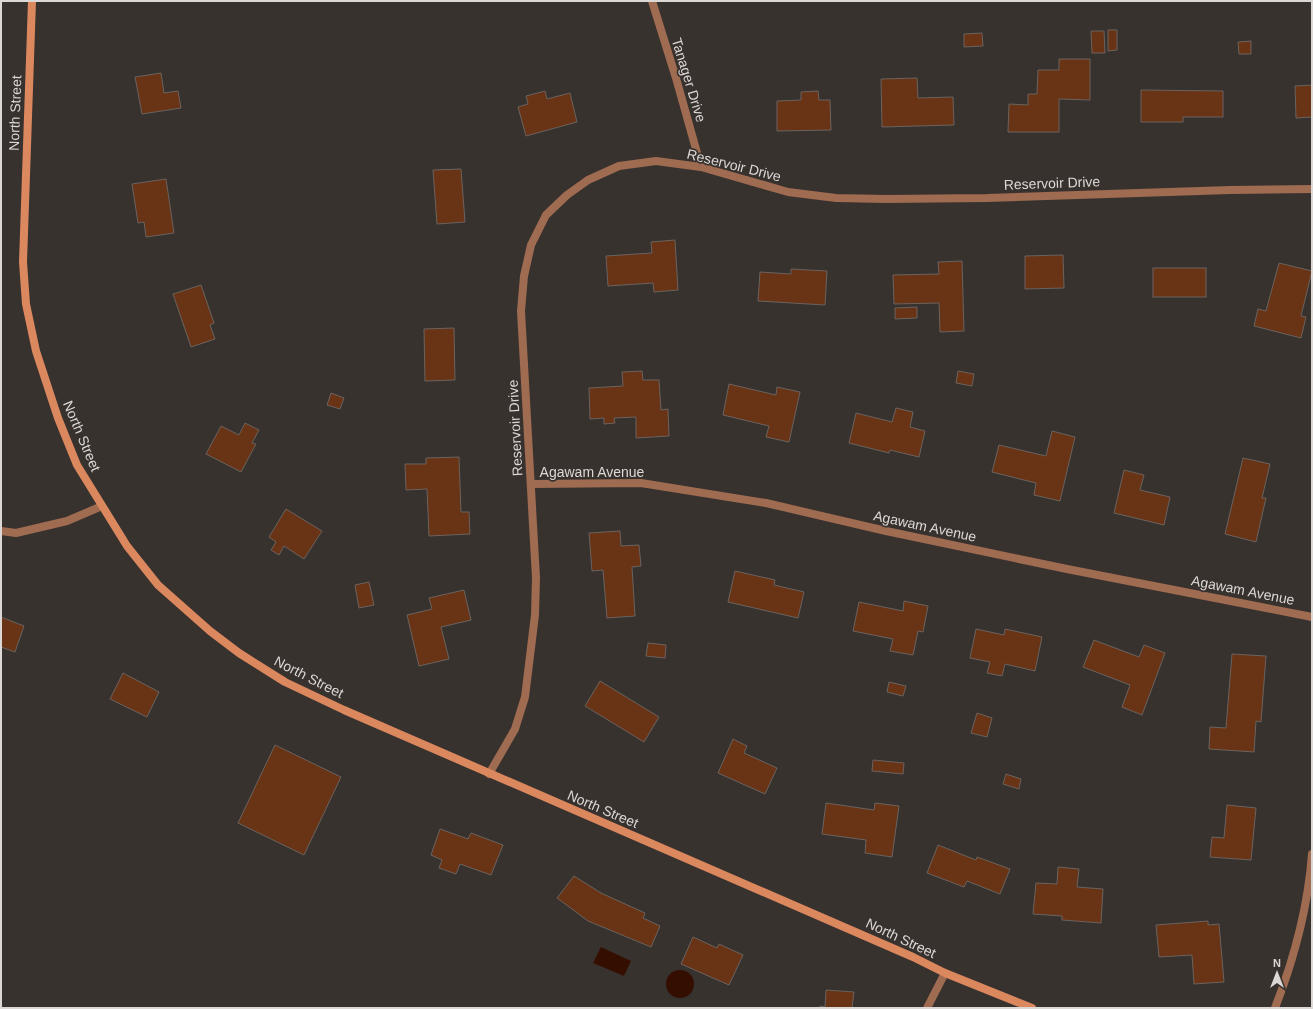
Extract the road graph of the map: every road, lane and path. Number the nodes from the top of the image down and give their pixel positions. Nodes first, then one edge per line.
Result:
1 (32, 1) edge
2 (652, 1) edge
3 (701, 168) junction
4 (1312, 189) edge
5 (531, 484) junction
6 (102, 506) junction
7 (1, 531) edge
8 (1312, 617) edge
9 (489, 774) junction
10 (1312, 854) edge
11 (945, 973) junction
12 (927, 1008) edge
13 (1032, 1008) edge
14 (1275, 1008) edge

1 - 6 street, North Street
2 - 3 street, Tanager Drive
3 - 4 street, Reservoir Drive
3 - 5 street, Reservoir Drive
5 - 8 street, Agawam Avenue
5 - 9 street, Reservoir Drive
6 - 7 street
6 - 9 street, North Street
9 - 11 street, North Street
10 - 14 street
11 - 12 street
11 - 13 street, North Street

